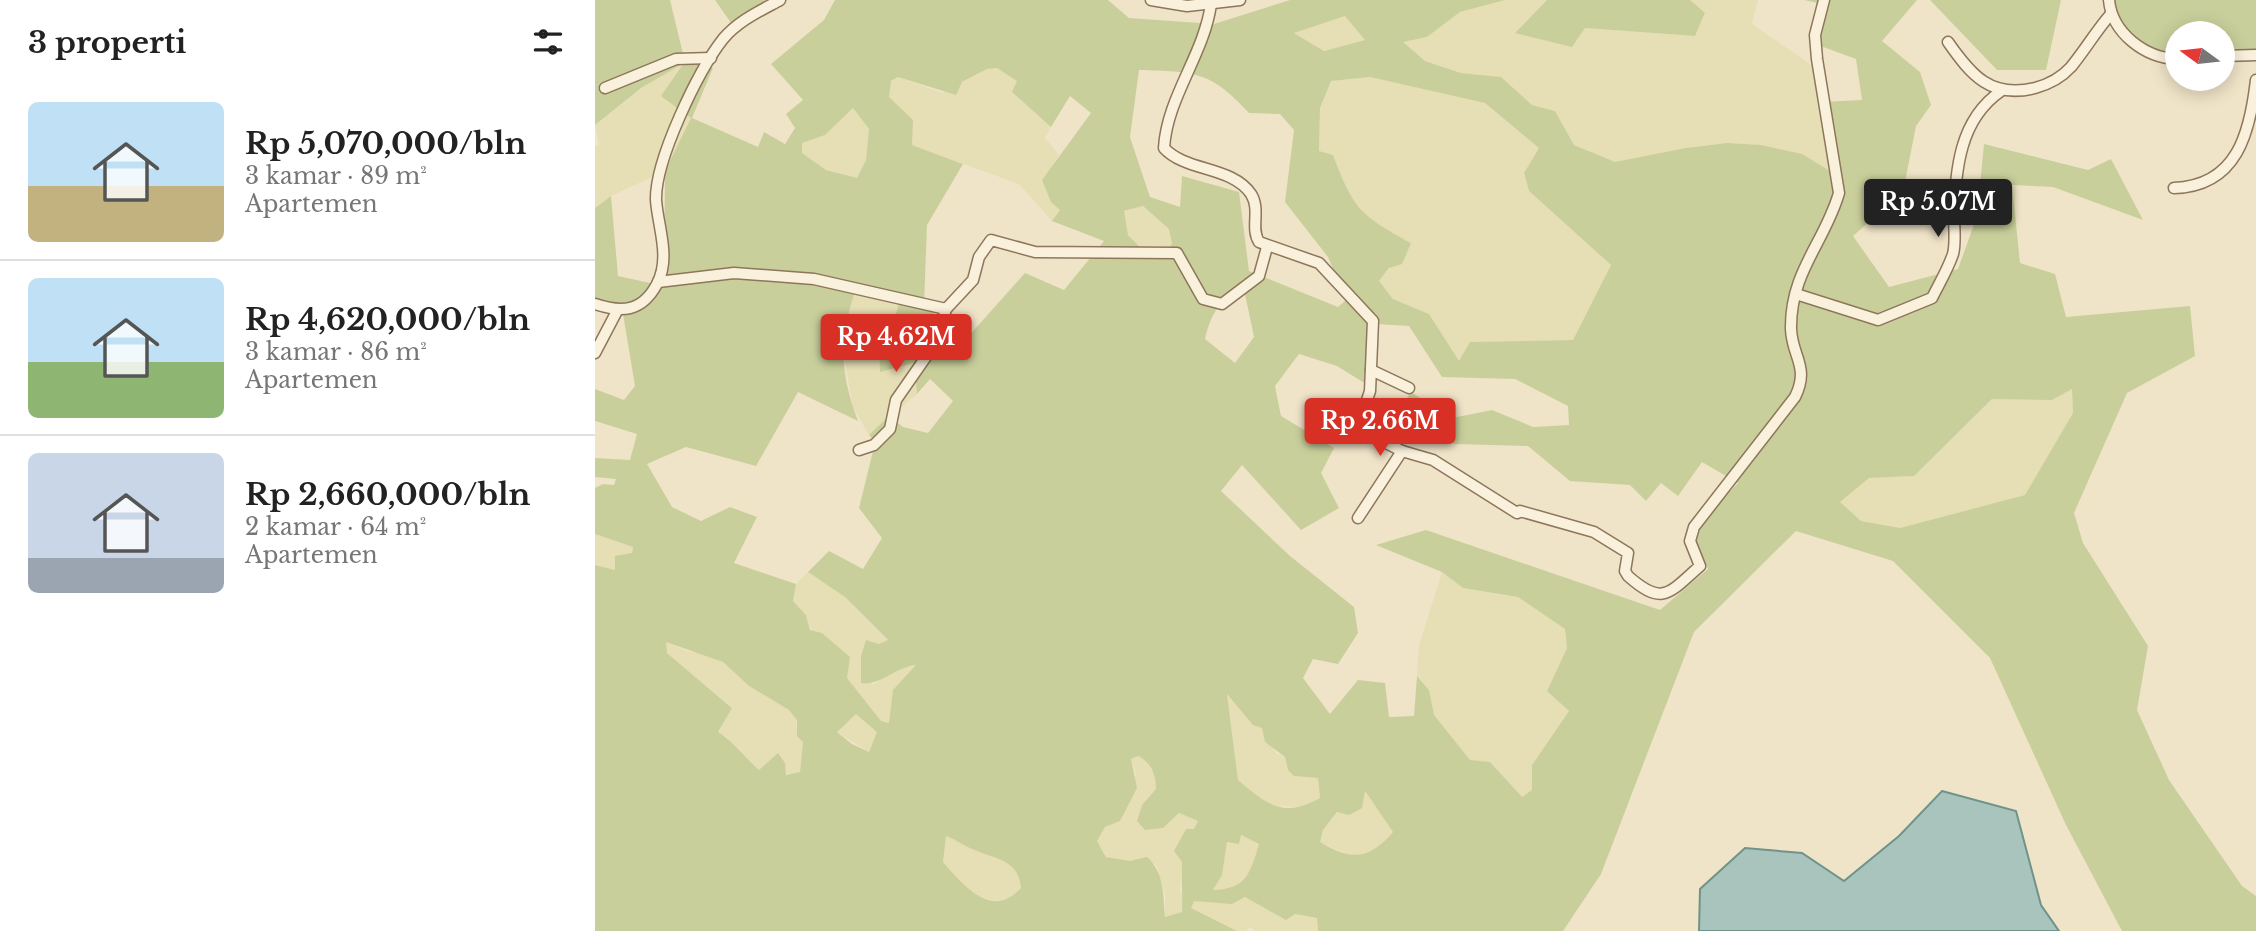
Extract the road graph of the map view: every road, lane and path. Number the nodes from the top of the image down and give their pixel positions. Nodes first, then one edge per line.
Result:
1 (780, 0) edge
2 (1151, 0) edge
3 (1240, 0) edge
4 (1825, 0) edge
5 (2109, 0) edge
6 (1210, 4) junction
7 (2110, 15) junction
8 (1948, 42) dead end
9 (2256, 55) edge
10 (2235, 56) edge
11 (711, 58) junction
12 (2165, 59) edge
13 (2256, 79) edge
14 (605, 88) dead end
15 (2001, 91) junction
16 (2174, 188) dead end
17 (1268, 247) junction
18 (658, 282) junction
19 (1796, 295) junction
20 (595, 304) edge
21 (946, 309) junction
22 (617, 311) junction
23 (595, 353) edge
24 (1371, 370) junction
25 (1409, 388) dead end
26 (859, 450) dead end
27 (1402, 451) junction
28 (1358, 518) dead end

1 - 11 street
2 - 6 street
3 - 6 street
4 - 19 street
5 - 7 street
6 - 17 street
7 - 12 street
7 - 15 street
8 - 15 street
9 - 10 street
11 - 14 street
11 - 18 street
13 - 16 street
15 - 19 street
17 - 21 street
17 - 24 street
18 - 21 street
18 - 22 street
19 - 27 street
20 - 22 street
21 - 26 street
22 - 23 street
24 - 25 street
24 - 27 street
27 - 28 street

